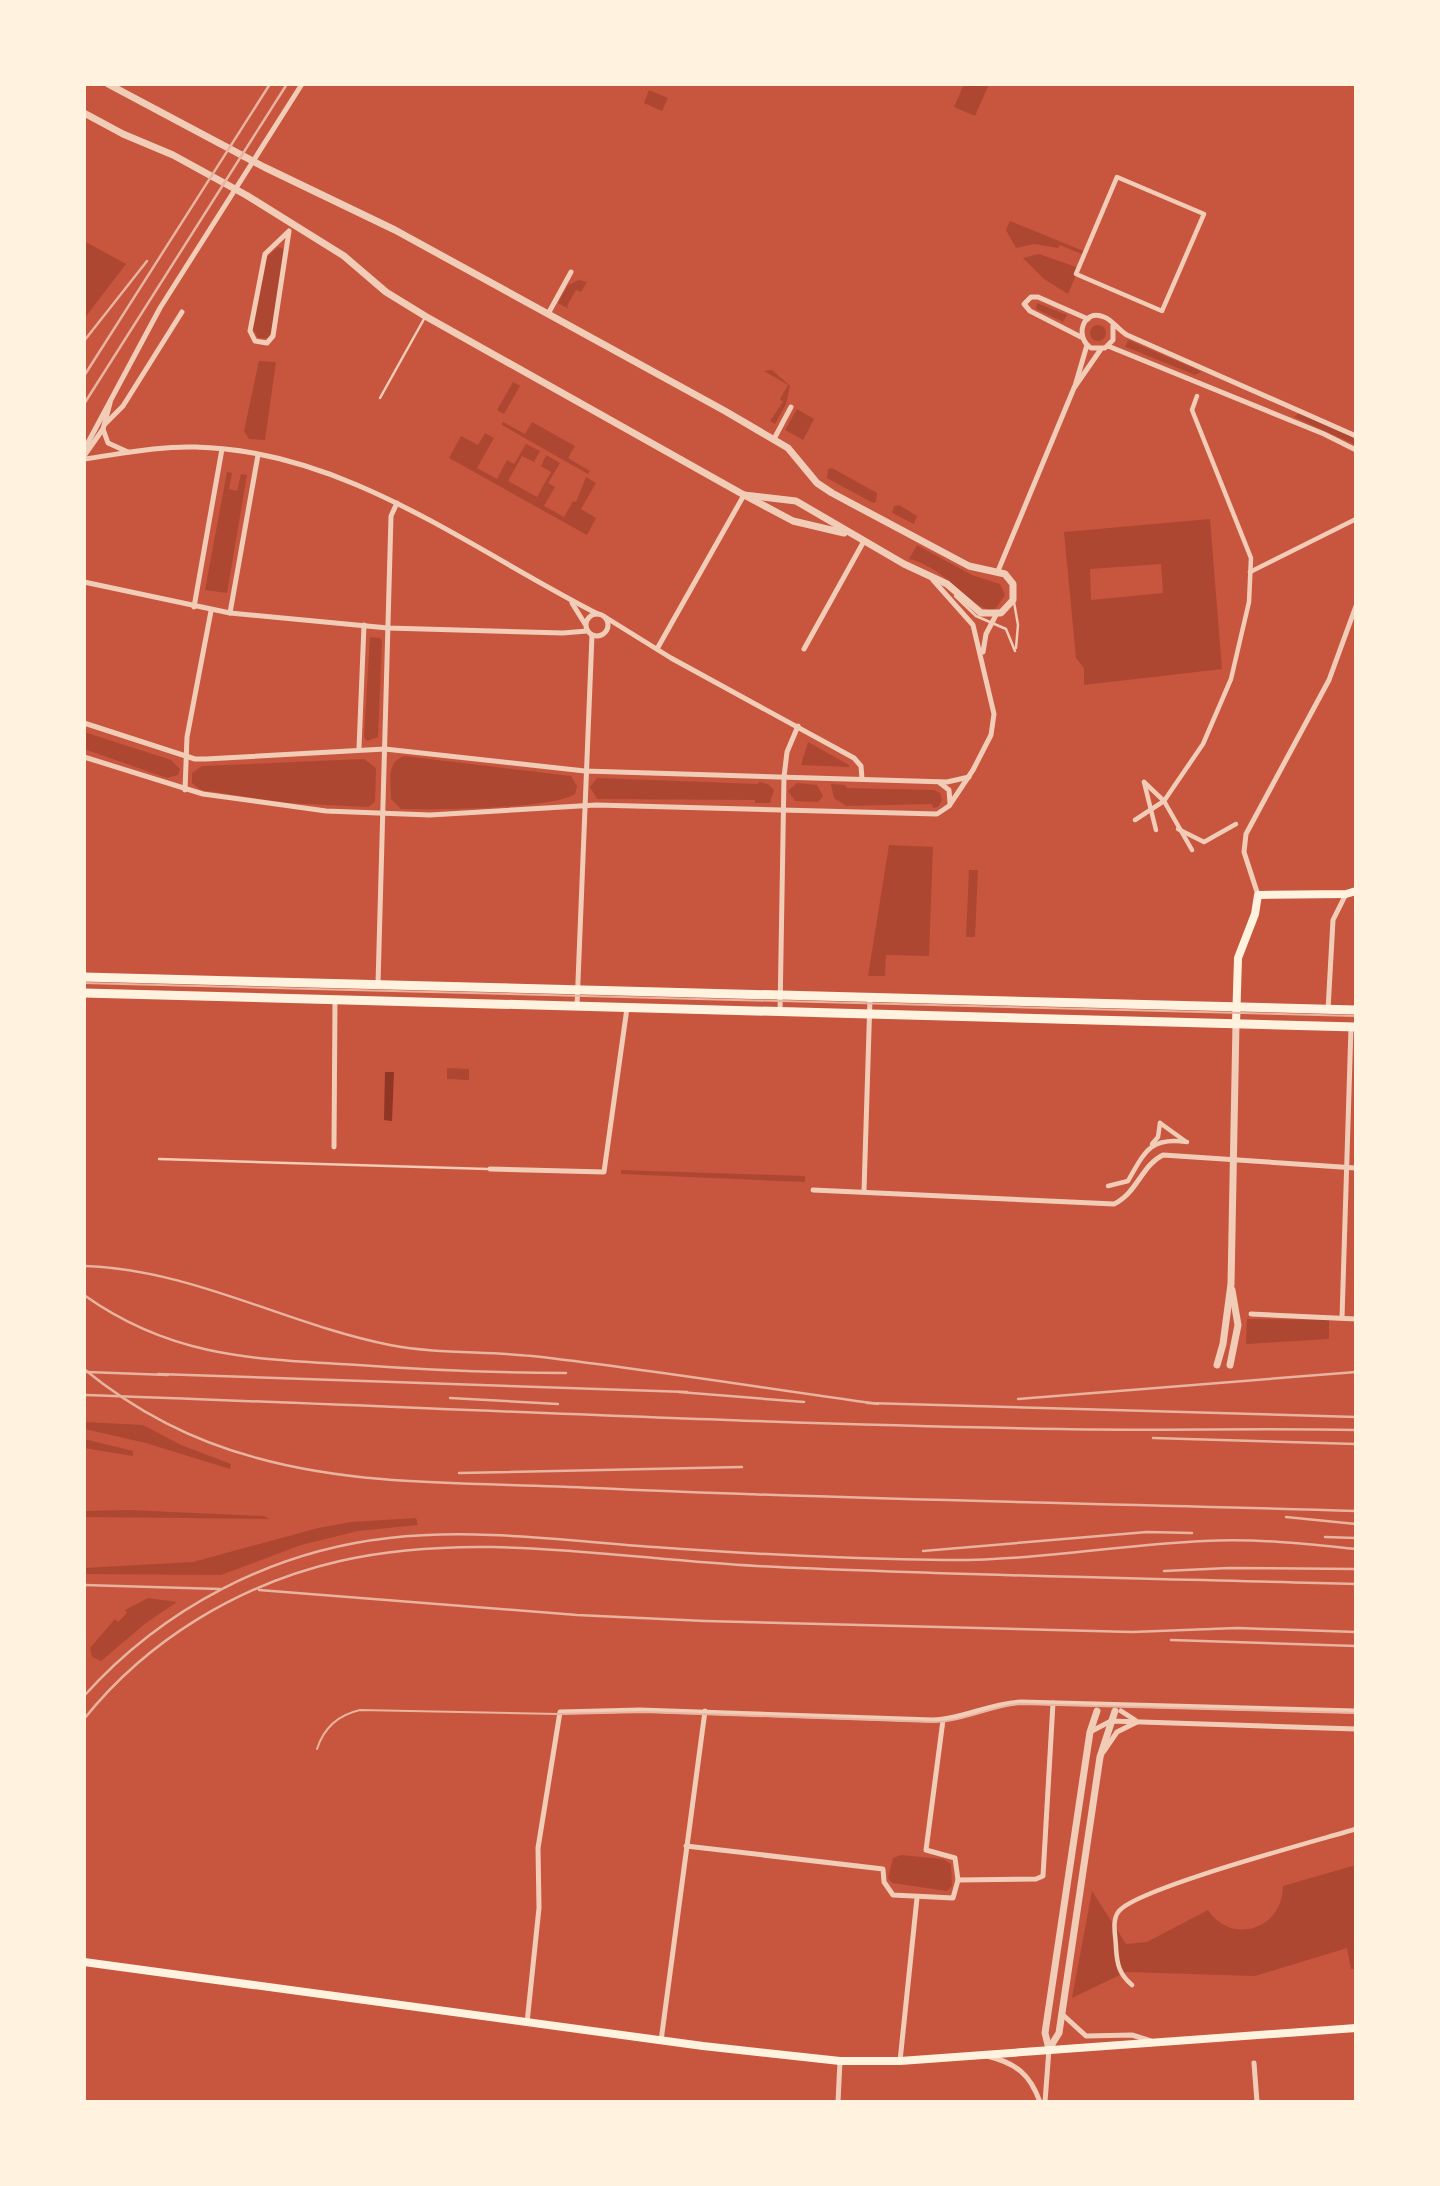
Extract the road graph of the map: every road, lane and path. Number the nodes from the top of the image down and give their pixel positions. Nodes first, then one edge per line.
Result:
1 (108, 84) edge
2 (302, 84) edge
3 (84, 113) edge
4 (1117, 177) joint
5 (291, 228) junction
6 (570, 272) dead end
7 (181, 312) dead end
8 (548, 314) junction
9 (425, 316) junction
10 (1088, 318) junction
11 (1113, 325) junction
12 (1081, 337) junction
13 (1087, 345) junction
14 (1108, 346) junction
15 (1101, 349) junction
16 (1220, 376) junction
17 (1199, 383) junction
18 (1074, 388) junction
19 (112, 396) junction
20 (1197, 397) dead end
21 (380, 398) dead end
22 (791, 407) dead end
23 (104, 426) junction
24 (1356, 436) edge
25 (774, 439) junction
26 (222, 449) junction
27 (84, 450) edge
28 (1356, 450) edge
29 (131, 452) junction
30 (258, 455) junction
31 (84, 457) edge
32 (744, 495) junction
33 (397, 503) junction
34 (1356, 519) edge
35 (864, 541) junction
36 (998, 571) junction
37 (1250, 573) junction
38 (933, 579) junction
39 (84, 582) edge
40 (1013, 600) junction
41 (570, 601) junction
42 (1356, 606) edge
43 (194, 607) junction
44 (211, 611) junction
45 (230, 613) junction
46 (598, 614) junction
47 (605, 617) junction
48 (994, 619) junction
49 (364, 625) junction
50 (388, 628) junction
51 (588, 631) junction
52 (657, 649) junction
53 (804, 649) dead end
54 (983, 656) junction
55 (84, 723) edge
56 (798, 726) junction
57 (359, 748) junction
58 (385, 749) junction
59 (184, 755) junction
60 (84, 757) edge
61 (585, 771) junction
62 (784, 777) junction
63 (969, 777) junction
64 (862, 779) junction
65 (937, 782) junction
66 (185, 790) junction
67 (1164, 801) junction
68 (584, 806) junction
69 (949, 806) junction
70 (783, 811) junction
71 (1150, 811) junction
72 (383, 814) junction
73 (1135, 820) dead end
74 (1236, 824) dead end
75 (1178, 829) junction
76 (1156, 830) dead end
77 (1192, 850) dead end
78 (1356, 891) edge
79 (1346, 894) junction
80 (1258, 895) junction
81 (84, 977) edge
82 (179, 979) junction
83 (378, 985) junction
84 (578, 990) junction
85 (84, 993) edge
86 (179, 995) junction
87 (780, 995) junction
88 (870, 998) junction
89 (335, 1000) junction
90 (377, 1001) junction
91 (577, 1006) junction
92 (627, 1007) junction
93 (1236, 1007) junction
94 (1328, 1010) junction
95 (1356, 1010) edge
96 (780, 1012) junction
97 (869, 1014) junction
98 (1236, 1024) junction
99 (1354, 1027) edge
100 (334, 1147) dead end
101 (1150, 1147) junction
102 (159, 1159) dead end
103 (1234, 1162) junction
104 (1346, 1168) junction
105 (1356, 1168) edge
106 (490, 1169) joint
107 (1108, 1186) dead end
108 (813, 1190) dead end
109 (864, 1191) junction
110 (1231, 1284) junction
111 (1251, 1314) dead end
112 (1342, 1318) junction
113 (1356, 1319) edge
114 (1230, 1365) dead end
115 (1217, 1366) dead end
116 (1053, 1703) junction
117 (1097, 1711) joint
118 (1118, 1711) joint
119 (1356, 1711) edge
120 (705, 1712) junction
121 (943, 1720) junction
122 (1111, 1721) junction
123 (1138, 1721) junction
124 (1356, 1728) edge
125 (1090, 1732) junction
126 (1100, 1757) junction
127 (1356, 1829) edge
128 (686, 1846) junction
129 (958, 1880) junction
130 (917, 1898) junction
131 (84, 1962) edge
132 (1132, 1985) dead end
133 (1062, 2014) junction
134 (527, 2024) junction
135 (1356, 2028) edge
136 (661, 2041) junction
137 (1154, 2042) junction
138 (1049, 2049) junction
139 (977, 2054) junction
140 (840, 2061) junction
141 (900, 2061) junction
142 (1254, 2063) dead end
143 (838, 2102) edge
144 (1043, 2102) edge
145 (1257, 2102) edge

1 - 8 street
2 - 19 street
3 - 5 street
4 - 4 street
5 - 5 street
5 - 9 street
6 - 8 street
7 - 23 street
8 - 25 street
9 - 21 lane
9 - 32 street
10 - 11 street
10 - 12 street
10 - 12 street
11 - 14 street
11 - 16 street
12 - 13 street
13 - 15 street
13 - 18 street
14 - 15 street
14 - 17 street
15 - 18 street
16 - 17 street
16 - 24 street
17 - 28 street
18 - 36 street
19 - 23 street
19 - 27 street
20 - 37 street
22 - 25 street
23 - 29 street
23 - 31 street
25 - 36 street
26 - 29 street
26 - 30 street
26 - 43 street
29 - 31 street
30 - 33 street
30 - 45 street
32 - 35 street
32 - 35 street
32 - 52 street
33 - 41 street
33 - 50 street
34 - 37 street
35 - 38 street
35 - 53 street
36 - 40 street
37 - 67 street
38 - 48 street
38 - 54 street
39 - 43 street
40 - 48 street
40 - 48 lane
41 - 46 street
41 - 51 street
42 - 80 street
43 - 44 street
44 - 45 street
44 - 59 street
45 - 49 street
46 - 47 street
46 - 51 street
47 - 51 street
47 - 52 street
48 - 54 street
49 - 50 street
49 - 57 street
50 - 51 street
50 - 58 street
51 - 61 street
52 - 56 street
54 - 63 street
55 - 59 street
56 - 62 street
56 - 64 street
57 - 58 street
57 - 59 street
58 - 61 street
58 - 72 street
59 - 66 street
60 - 66 street
61 - 62 street
61 - 68 street
62 - 64 street
62 - 70 street
63 - 65 street
63 - 69 street
64 - 65 street
65 - 69 street
66 - 72 street
67 - 71 street
67 - 71 street
67 - 75 street
68 - 70 street
68 - 72 street
68 - 84 street
69 - 70 street
70 - 87 street
71 - 73 street
71 - 76 street
72 - 83 street
74 - 75 street
75 - 77 street
78 - 79 main road
79 - 80 main road
79 - 94 street
80 - 93 main road
81 - 82 main road
82 - 83 main road
82 - 86 street
83 - 84 main road
83 - 90 lane
84 - 87 main road
84 - 91 street
85 - 86 main road
86 - 89 main road
87 - 88 main road
87 - 96 street
88 - 93 main road
88 - 97 street
89 - 90 main road
89 - 100 street
90 - 91 main road
91 - 92 main road
92 - 96 main road
92 - 106 street
93 - 94 main road
93 - 98 main road
94 - 95 main road
96 - 97 main road
97 - 98 main road
97 - 109 street
98 - 99 main road
98 - 103 street
99 - 104 street
101 - 101 street
101 - 107 street
102 - 106 lane
103 - 104 street
103 - 109 street
103 - 110 street
104 - 105 street
104 - 112 street
108 - 109 street
110 - 114 street
110 - 115 street
111 - 112 street
112 - 113 street
116 - 119 street
116 - 121 street
116 - 129 street
117 - 122 street
117 - 125 street
118 - 122 street
118 - 123 street
120 - 121 street
120 - 128 street
120 - 134 street
121 - 129 street
122 - 123 street
122 - 125 street
122 - 126 street
123 - 124 street
123 - 126 street
125 - 138 street
126 - 133 street
127 - 132 street
128 - 130 street
128 - 136 street
129 - 130 street
130 - 141 street
131 - 134 main road
133 - 137 street
133 - 138 street
134 - 136 main road
135 - 137 main road
136 - 140 main road
137 - 138 main road
138 - 139 main road
138 - 144 street
139 - 141 main road
139 - 144 street
140 - 141 main road
140 - 143 street
142 - 145 street

